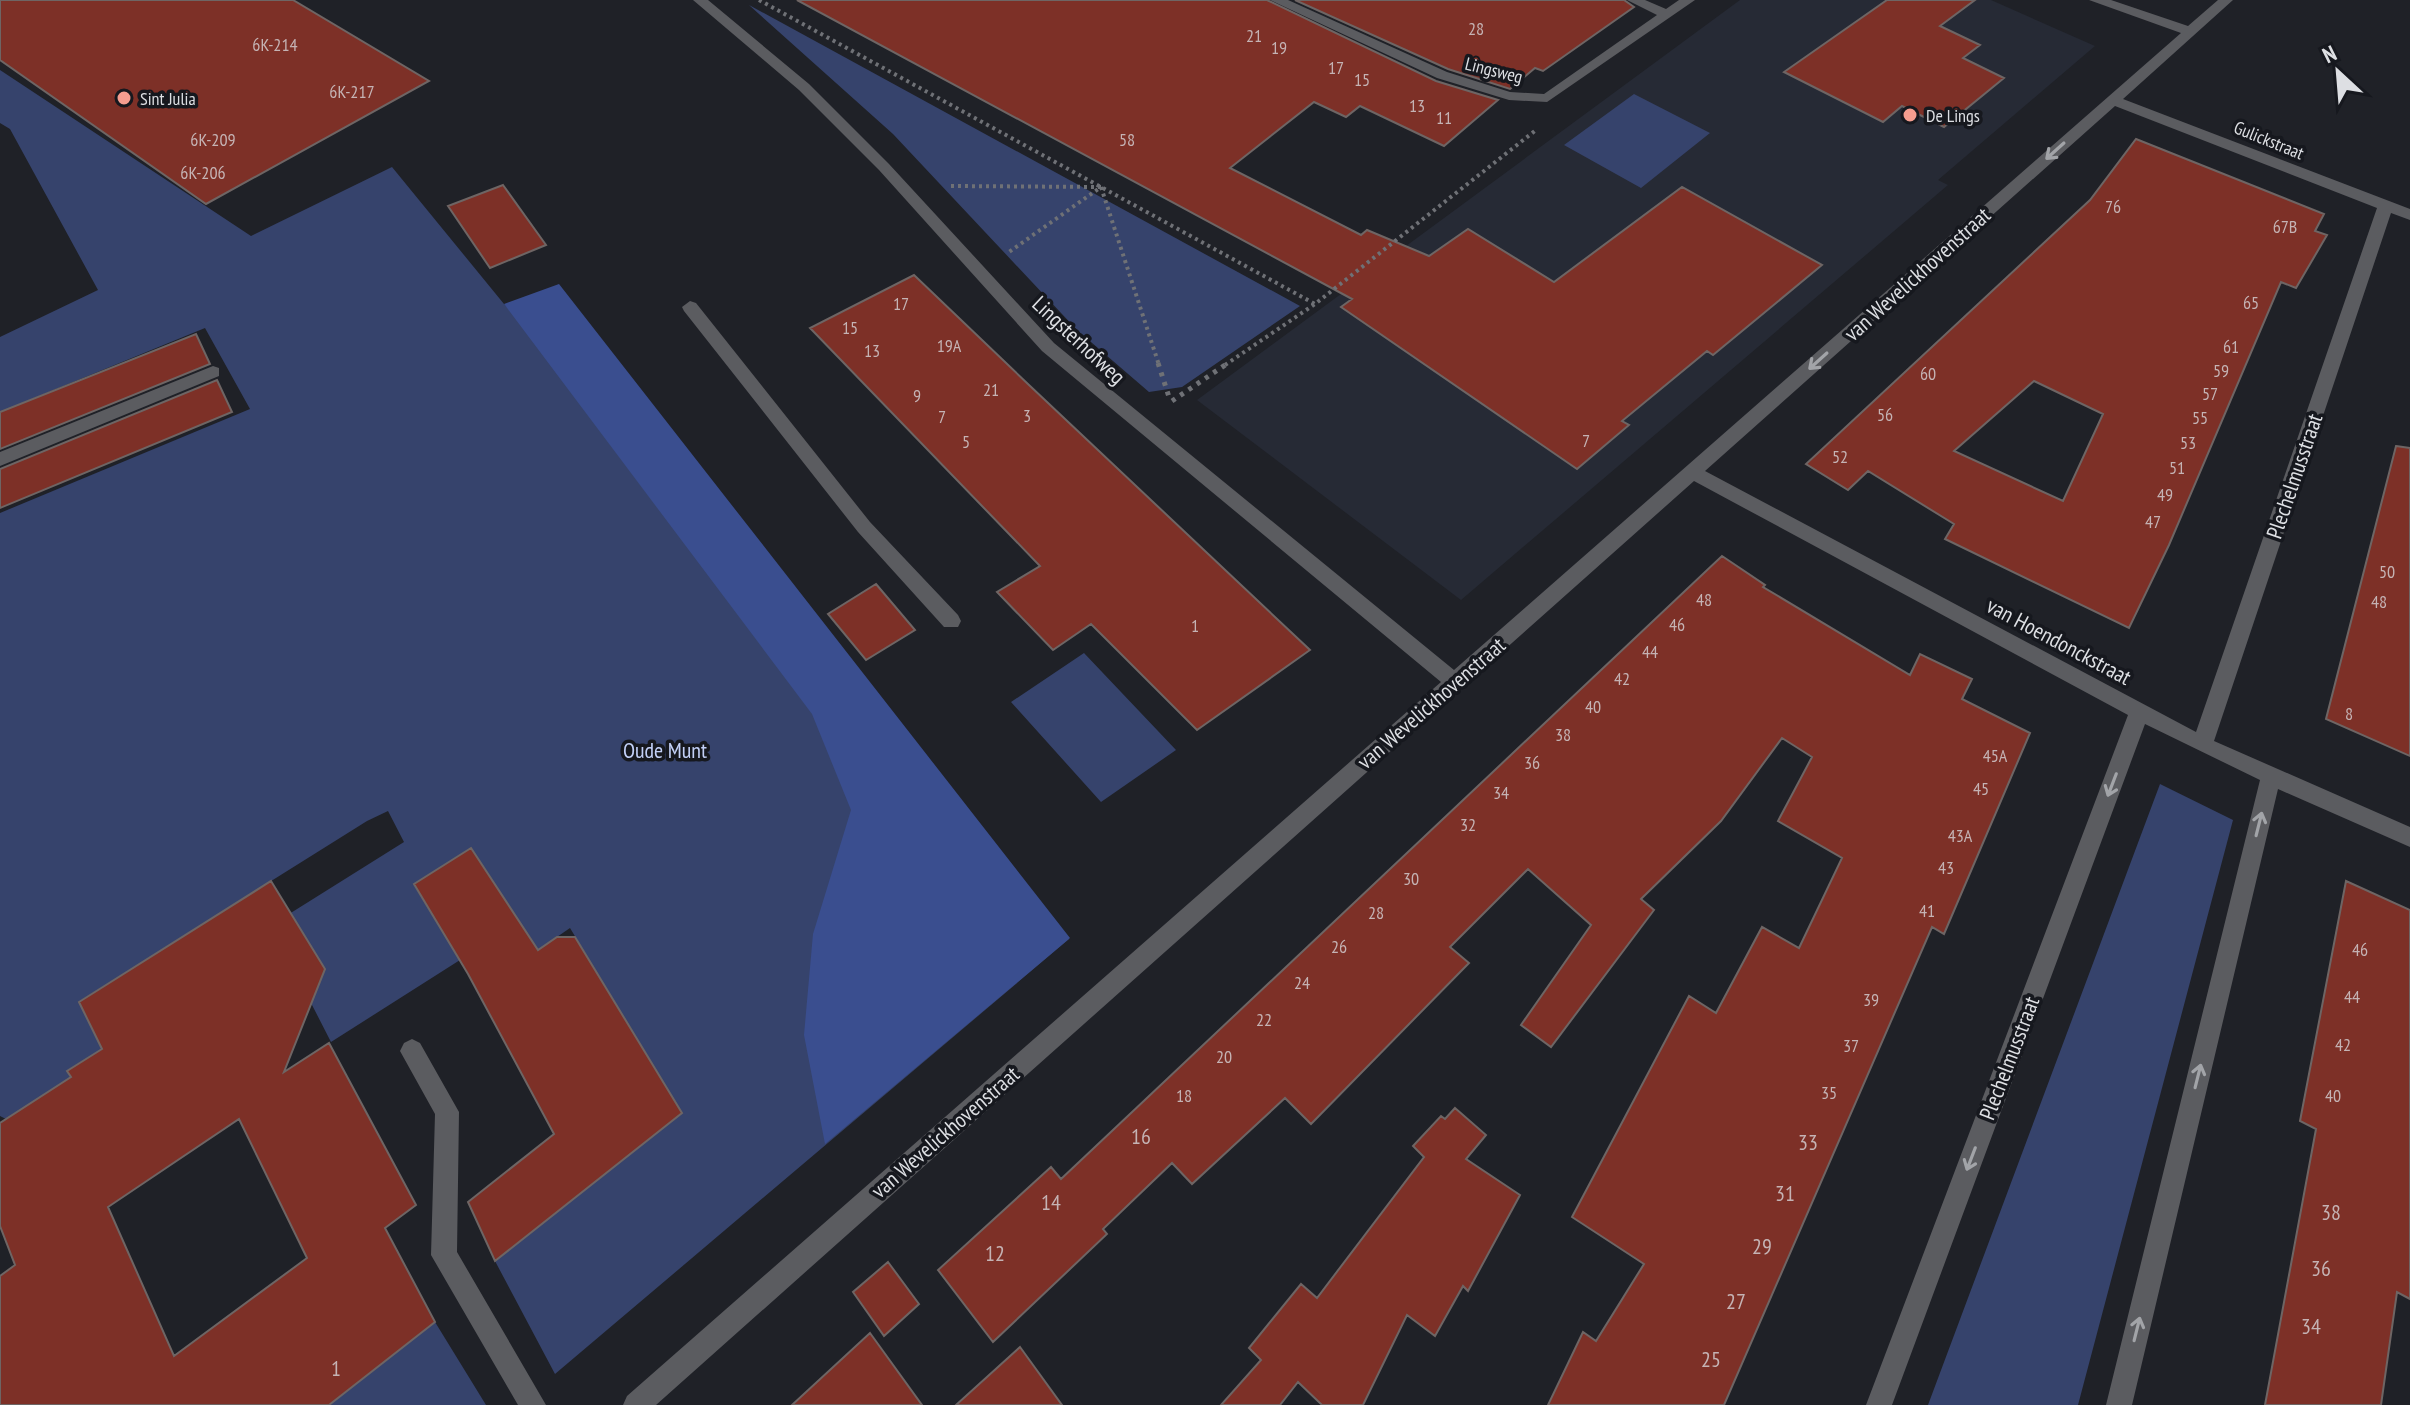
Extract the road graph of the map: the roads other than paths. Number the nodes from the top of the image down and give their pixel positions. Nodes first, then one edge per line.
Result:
1 (700, 0) edge
2 (1277, 0) edge
3 (1634, 0) edge
4 (1688, 0) edge
5 (2096, 0) edge
6 (2226, 0) edge
7 (1667, 15) junction
8 (2190, 32) junction
9 (2113, 100) junction
10 (2385, 207) junction
11 (2410, 215) edge
12 (690, 307) dead end
13 (213, 372) dead end
14 (0, 459) edge
15 (1692, 472) junction
16 (951, 621) dead end
17 (1455, 682) junction
18 (2139, 712) junction
19 (2202, 745) junction
20 (2271, 776) junction
21 (2410, 837) edge
22 (412, 1051) dead end
23 (533, 1405) edge
24 (636, 1405) edge
25 (1879, 1405) edge
26 (2119, 1405) edge

1 - 17 street, Lingsterhofweg
2 - 7 street, Lingsweg
3 - 7 street
4 - 7 street, Lingsweg
5 - 8 street
6 - 8 street, van Wevelickhovenstraat
8 - 9 street, van Wevelickhovenstraat
9 - 10 street, Gulickstraat
9 -> 15 street, van Wevelickhovenstraat
10 - 11 street, Gulickstraat
10 - 19 street, Plechelmusstraat
12 - 16 street
13 - 14 street
15 - 17 street, van Wevelickhovenstraat
15 - 18 street, van Hoendonckstraat
17 - 24 street, van Wevelickhovenstraat
18 - 19 street, van Hoendonckstraat
18 -> 25 street, Plechelmusstraat
19 - 20 street, van Hoendonckstraat
20 - 21 street, van Hoendonckstraat
26 -> 20 street
22 - 23 street

